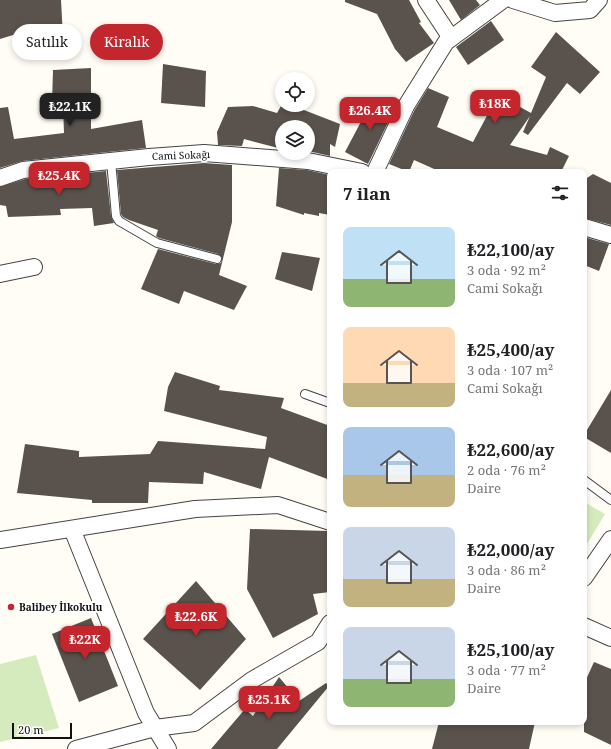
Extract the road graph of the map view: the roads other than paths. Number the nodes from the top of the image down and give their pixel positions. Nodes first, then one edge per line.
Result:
1 (426, 0) edge
2 (503, 0) edge
3 (513, 0) edge
4 (599, 0) edge
5 (451, 38) junction
6 (111, 161) junction
7 (348, 169) edge
8 (376, 169) edge
9 (0, 178) edge
10 (587, 228) edge
11 (611, 235) edge
12 (216, 260) dead end
13 (34, 267) dead end
14 (0, 274) edge
15 (306, 394) dead end
16 (327, 402) edge
17 (587, 482) edge
18 (611, 500) edge
19 (327, 521) edge
20 (72, 529) junction
21 (611, 539) edge
22 (0, 540) edge
23 (587, 574) edge
24 (587, 627) edge
25 (327, 628) edge
26 (611, 638) edge
27 (155, 728) junction
28 (76, 749) edge
29 (168, 749) edge

1 - 5 street
2 - 5 street
3 - 4 street
5 - 8 street
6 - 7 street, Cami Sokağı
6 - 9 street, Cami Sokağı
6 - 12 lane
10 - 11 street
13 - 14 street
15 - 16 lane
17 - 18 lane
19 - 20 street
20 - 22 street
20 - 27 street
21 - 23 street
24 - 26 street
25 - 27 street
27 - 28 street
27 - 29 street

